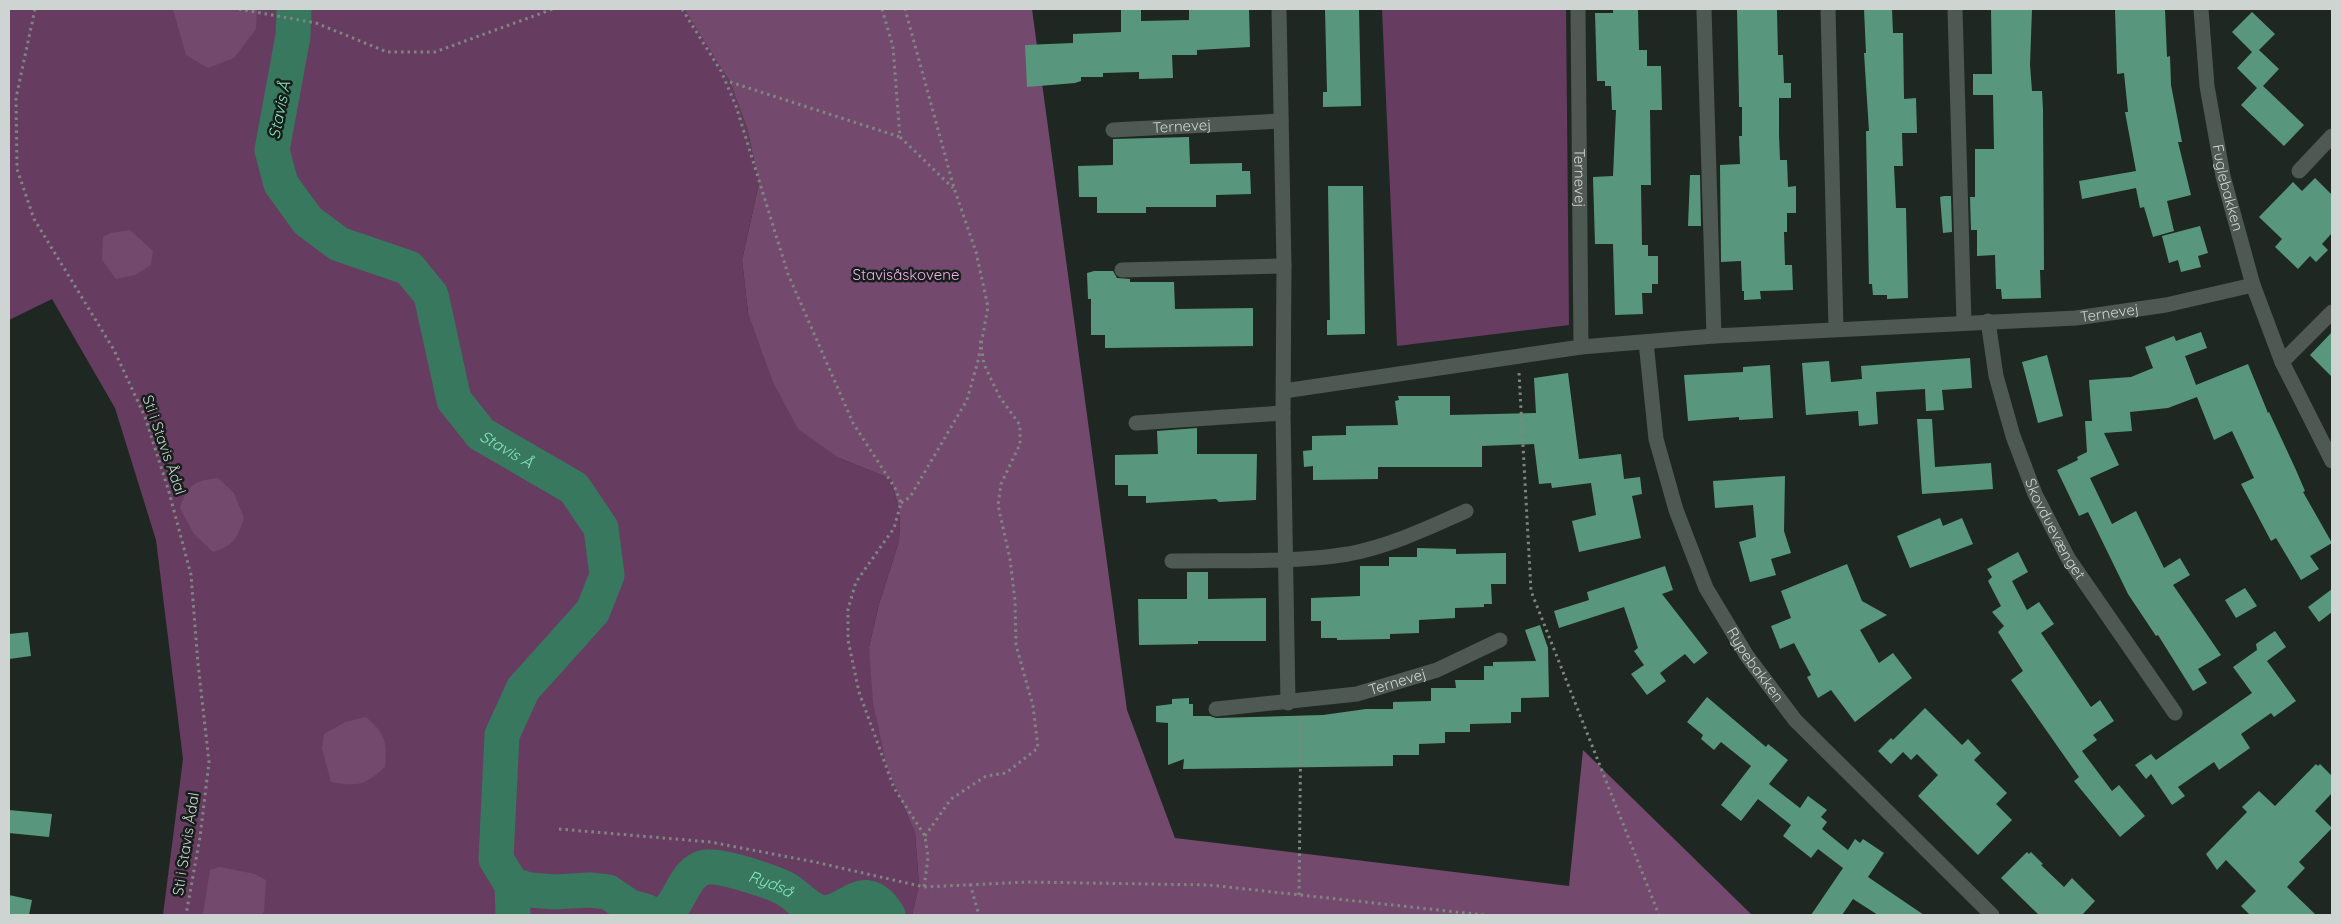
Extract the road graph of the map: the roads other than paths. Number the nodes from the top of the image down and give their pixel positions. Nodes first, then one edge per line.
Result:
1 (1279, 9) edge
2 (1578, 9) edge
3 (1704, 9) edge
4 (1828, 9) edge
5 (1955, 9) edge
6 (2201, 9) edge
7 (1281, 121) junction
8 (1114, 130) dead end
9 (2332, 136) edge
10 (2299, 171) dead end
11 (1284, 266) junction
12 (1122, 270) dead end
13 (2253, 285) junction
14 (2332, 312) edge
15 (1988, 321) junction
16 (1964, 323) junction
17 (1836, 329) junction
18 (1714, 336) junction
19 (1646, 342) junction
20 (1581, 347) junction
21 (2282, 362) junction
22 (1284, 391) junction
23 (1283, 413) junction
24 (1136, 423) dead end
25 (2332, 461) edge
26 (1466, 511) dead end
27 (1285, 559) junction
28 (1172, 561) dead end
29 (1500, 640) dead end
30 (1295, 702) junction
31 (1216, 709) dead end
32 (2175, 713) dead end
33 (1992, 915) edge

1 - 7 street
2 - 20 street, Ternevej
3 - 18 street
4 - 17 street
5 - 16 street
6 - 13 street, Fuglebakken
7 - 8 street, Ternevej
7 - 11 street
9 - 10 street
11 - 12 street
11 - 22 street
13 - 15 street, Ternevej
13 - 21 street, Fuglebakken
14 - 21 street
15 - 16 street, Ternevej
15 - 32 street, Skovduevænget
16 - 17 street, Ternevej
17 - 18 street, Ternevej
18 - 19 street, Ternevej
19 - 20 street, Ternevej
19 - 33 street, Rypebakken
20 - 22 street, Ternevej
21 - 25 street, Fuglebakken
22 - 23 street
23 - 24 street
23 - 27 street
26 - 27 street
27 - 28 street
27 - 30 street
29 - 30 street, Ternevej
30 - 31 street, Ternevej

